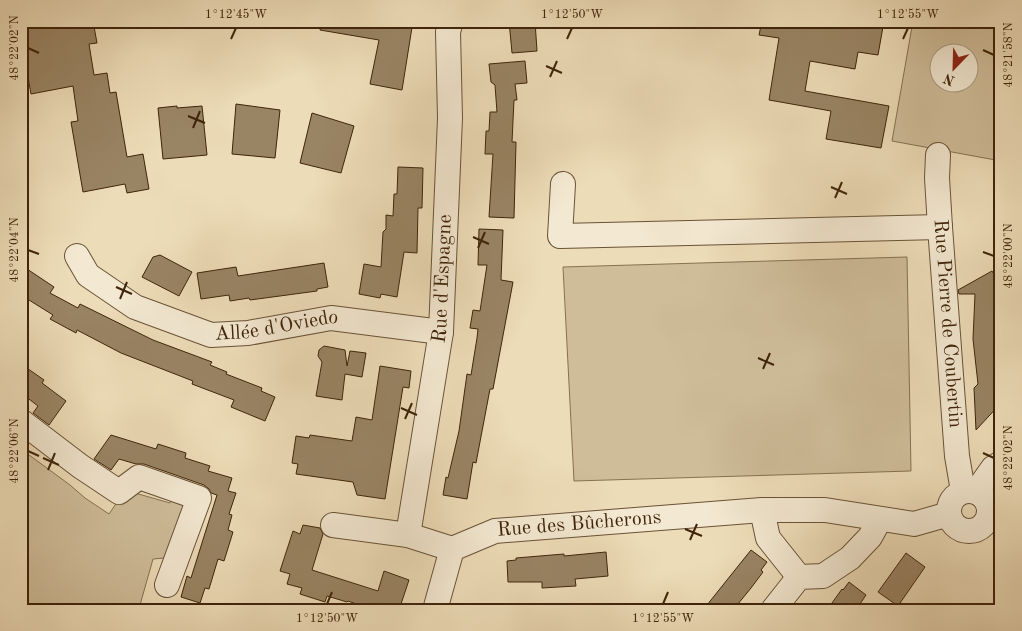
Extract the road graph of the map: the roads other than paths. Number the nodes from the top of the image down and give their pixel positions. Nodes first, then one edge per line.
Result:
1 (451, 21) edge
2 (938, 156) dead end
3 (563, 184) dead end
4 (940, 227) junction
5 (77, 256) dead end
6 (441, 332) junction
7 (21, 421) edge
8 (1001, 463) edge
9 (762, 510) junction
10 (985, 511) edge
11 (949, 514) junction
12 (880, 519) junction
13 (333, 525) dead end
14 (408, 535) junction
15 (452, 549) junction
16 (799, 577) junction
17 (167, 585) dead end
18 (435, 610) edge
19 (773, 610) edge

1 - 6 street, Rue d'Espagne
2 - 4 street, Rue Pierre de Coubertin
3 - 4 street
4 - 10 street, Rue Pierre de Coubertin
5 - 6 street, Allée d'Oviedo
6 - 14 street, Rue d'Espagne
7 - 17 street
8 - 10 street
9 - 12 street, Rue des Bûcherons
9 - 15 street, Rue des Bûcherons
9 - 16 street
10 - 11 street
10 - 11 street
11 - 12 street, Rue des Bûcherons
12 - 16 street
13 - 14 street
14 - 15 street
15 - 18 street
16 - 19 street

